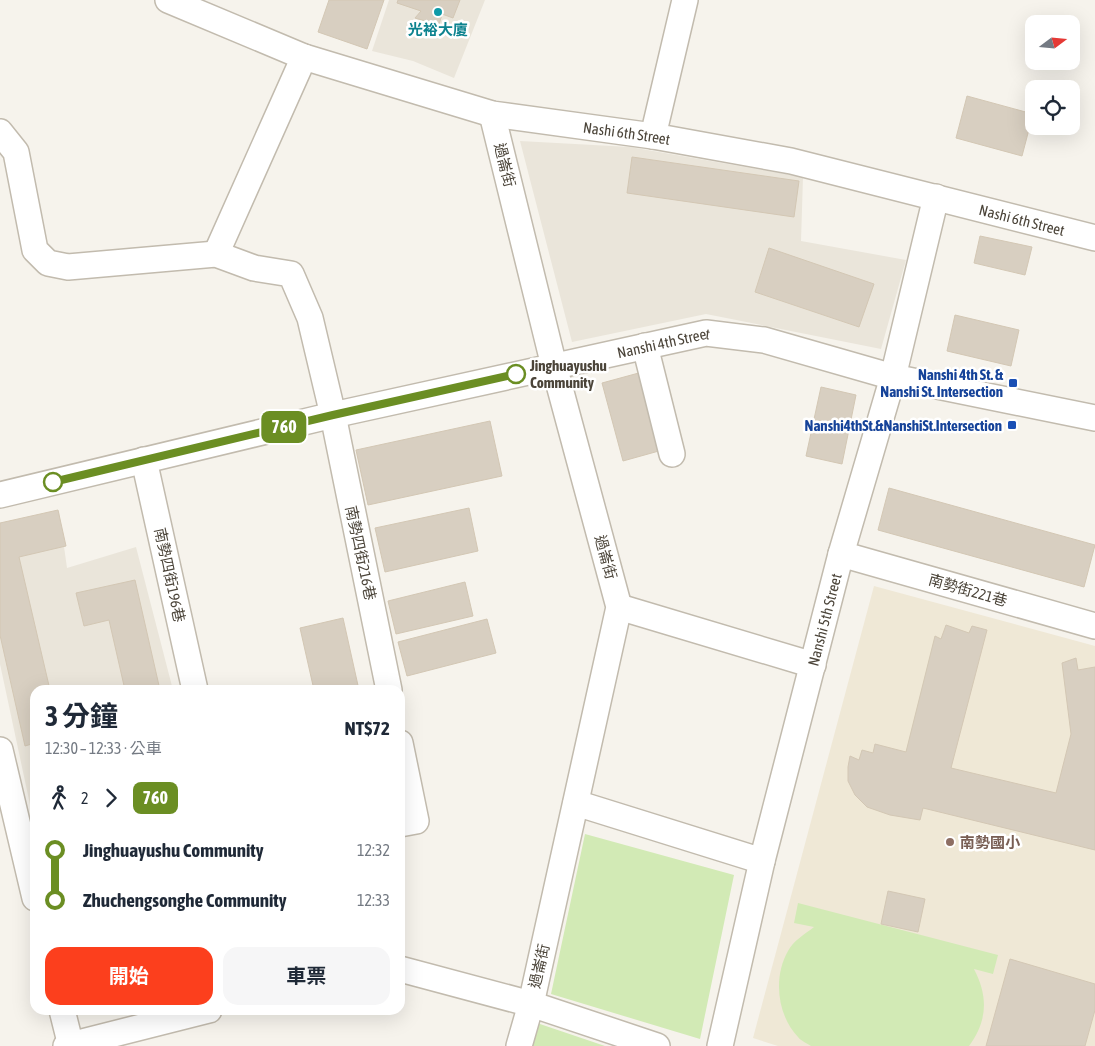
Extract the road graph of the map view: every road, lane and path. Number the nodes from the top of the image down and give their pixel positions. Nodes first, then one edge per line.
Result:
1 (168, 0) edge
2 (685, 0) edge
3 (304, 58) junction
4 (492, 114) junction
5 (0, 132) edge
6 (653, 136) junction
7 (936, 197) junction
8 (1095, 238) edge
9 (216, 254) junction
10 (645, 346) junction
11 (554, 366) junction
12 (894, 377) junction
13 (333, 415) junction
14 (1095, 418) edge
15 (672, 454) dead end
16 (144, 460) junction
17 (0, 495) edge
18 (841, 554) junction
19 (619, 607) junction
20 (1095, 626) edge
21 (812, 664) junction
22 (194, 685) edge
23 (388, 685) edge
24 (1, 759) edge
25 (405, 792) edge
26 (576, 803) junction
27 (408, 822) edge
28 (762, 861) junction
29 (30, 878) edge
30 (405, 970) edge
31 (530, 1004) junction
32 (63, 1015) edge
33 (190, 1015) edge
34 (69, 1046) edge
35 (519, 1046) edge
36 (656, 1046) edge
37 (720, 1046) edge

1 - 3 street, Nashi 6th Street
2 - 6 street
3 - 4 street, Nashi 6th Street
3 - 9 street
4 - 6 street, Nashi 6th Street
4 - 11 street, 過崙街
5 - 9 street
6 - 7 street, Nashi 6th Street
7 - 8 street, Nashi 6th Street
7 - 12 street, Nanshi 5th Street
9 - 13 street, 南勢四街216巷
10 - 11 street, Nanshi 4th Street
10 - 12 street, Nanshi 4th Street
10 - 15 street
11 - 13 street, Nanshi 4th Street
11 - 19 street, 過崙街
12 - 14 street, Nanshi 4th Street
12 - 18 street, Nanshi 5th Street
13 - 16 street, Nanshi 4th Street
13 - 23 street, 南勢四街216巷
16 - 17 street, Nanshi 4th Street
16 - 22 street, 南勢四街196巷
18 - 20 street, 南勢街221巷
18 - 21 street, Nanshi 5th Street
19 - 21 street
19 - 26 street, 過崙街
21 - 28 street, Nanshi 5th Street
24 - 29 street
25 - 27 street
26 - 28 street
26 - 31 street, 過崙街
28 - 37 street, Nanshi 5th Street
30 - 31 street
31 - 35 street, 過崙街
31 - 36 street
32 - 34 street
33 - 34 street

